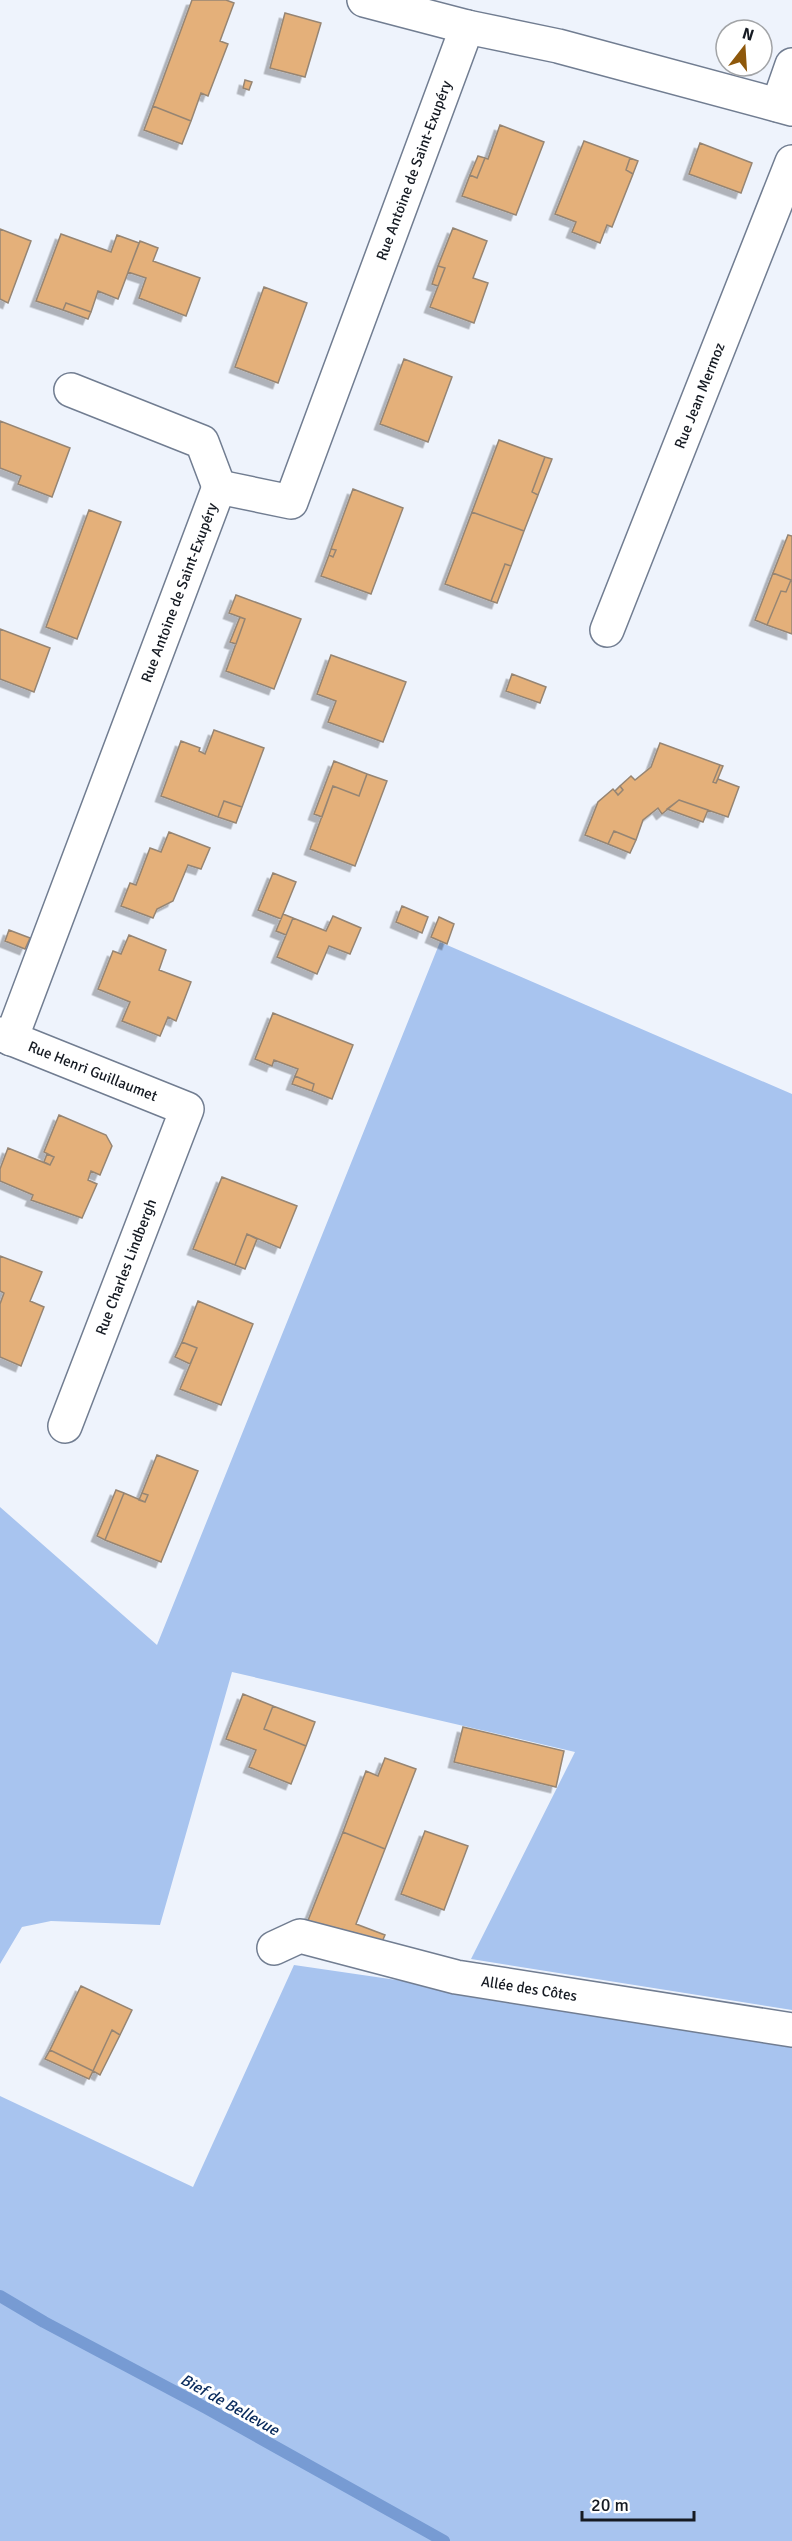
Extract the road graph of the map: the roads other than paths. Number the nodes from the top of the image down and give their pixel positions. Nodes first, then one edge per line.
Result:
1 (364, 0) edge
2 (467, 27) junction
3 (792, 65) edge
4 (785, 107) edge
5 (792, 162) edge
6 (71, 390) dead end
7 (219, 487) junction
8 (608, 630) dead end
9 (6, 1036) edge
10 (187, 1109) joint
11 (65, 1426) dead end
12 (274, 1948) dead end
13 (792, 2030) edge

1 - 2 street
2 - 4 street
2 - 7 street, Rue Antoine de Saint-Exupéry
3 - 4 street
5 - 8 street, Rue Jean Mermoz
6 - 7 street
7 - 9 street, Rue Antoine de Saint-Exupéry
9 - 10 street, Rue Henri Guillaumet
10 - 11 street, Rue Charles Lindbergh
12 - 13 street, Allée des Côtes

